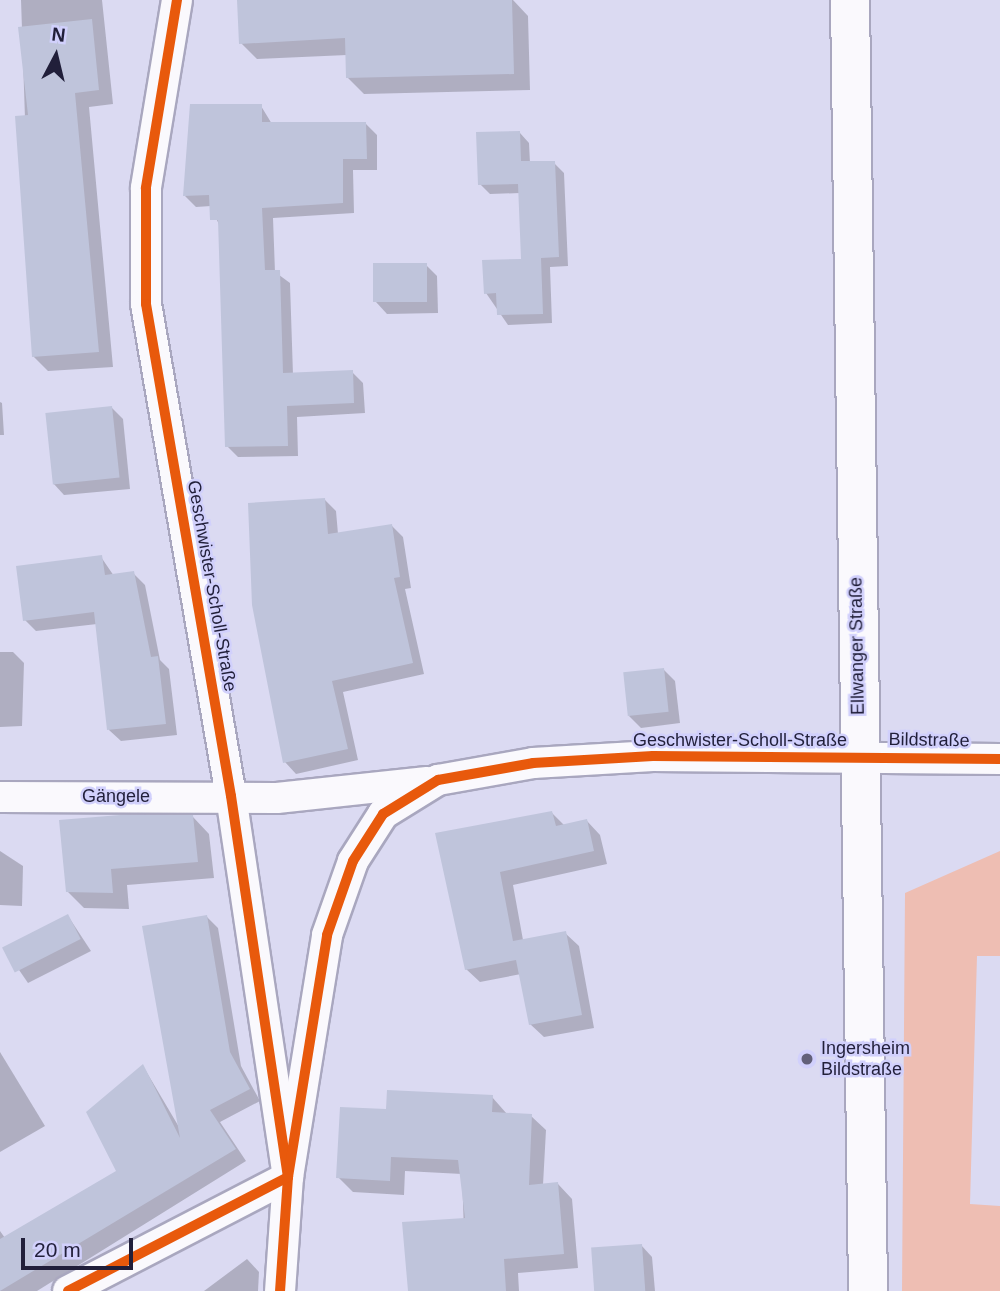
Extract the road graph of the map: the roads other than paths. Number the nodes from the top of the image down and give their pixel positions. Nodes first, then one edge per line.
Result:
1 (177, 0) edge
2 (850, 0) edge
3 (858, 757) junction
4 (1000, 760) edge
5 (438, 780) junction
6 (232, 796) junction
7 (0, 797) edge
8 (288, 1177) junction
9 (68, 1291) edge
10 (280, 1291) edge
11 (869, 1291) edge

1 - 6 street, Geschwister-Scholl-Straße
2 - 3 main road, Ellwanger Straße
3 - 4 street, Bildstraße
3 - 5 street, Geschwister-Scholl-Straße
3 - 11 main road, Ellwanger Straße
5 - 6 street, Gängele
5 - 8 street, Geschwister-Scholl-Straße
6 - 7 street, Gängele
6 - 8 street, Geschwister-Scholl-Straße
8 - 9 street
8 - 10 street, Geschwister-Scholl-Straße

